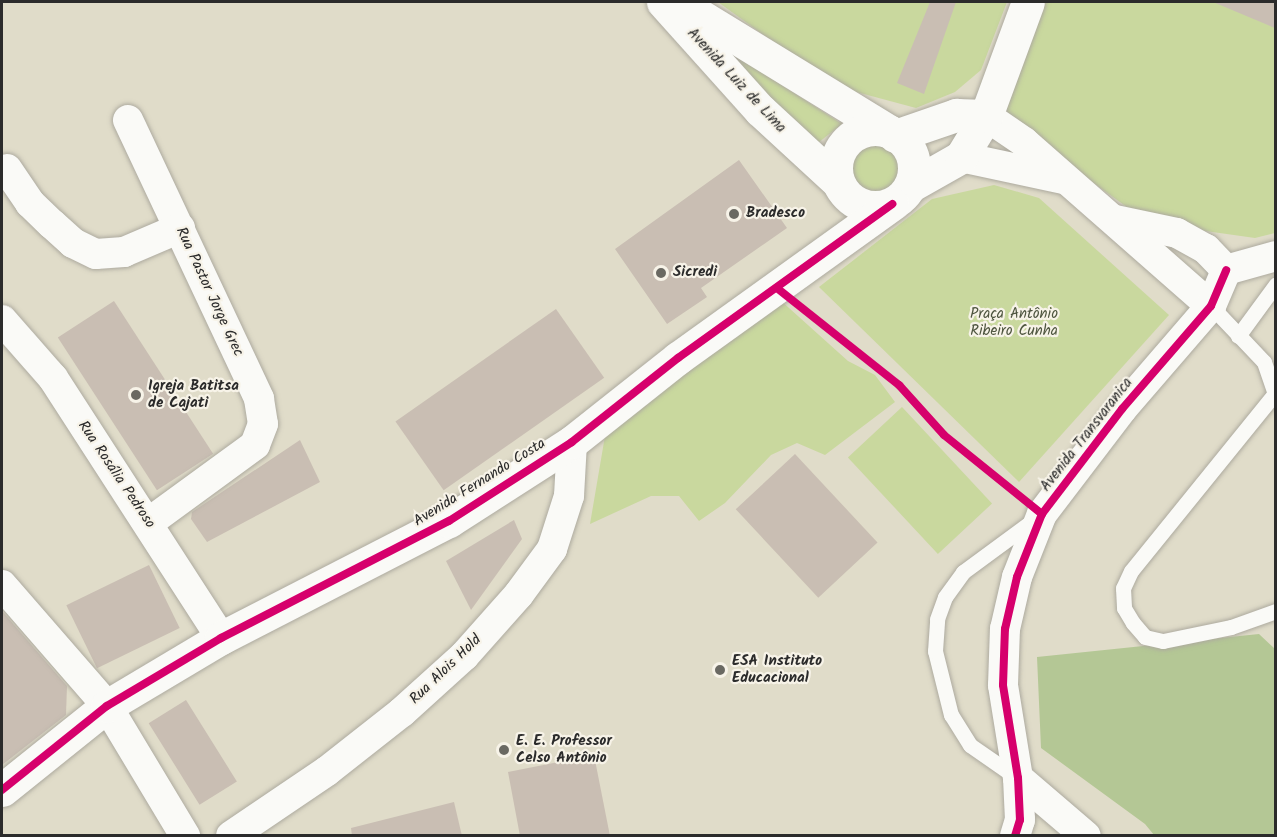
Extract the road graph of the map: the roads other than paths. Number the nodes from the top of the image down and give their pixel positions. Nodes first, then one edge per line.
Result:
1 (663, 2) edge
2 (678, 2) edge
3 (1028, 2) edge
4 (986, 116) junction
5 (128, 120) dead end
6 (892, 134) junction
7 (961, 157) junction
8 (7, 169) dead end
9 (1065, 179) junction
10 (838, 182) junction
11 (901, 195) junction
12 (1115, 220) junction
13 (180, 228) junction
14 (1275, 256) edge
15 (1226, 270) junction
16 (1275, 284) edge
17 (1211, 306) junction
18 (2, 320) edge
19 (1238, 336) junction
20 (1270, 363) edge
21 (1275, 394) edge
22 (572, 442) junction
23 (1042, 514) junction
24 (148, 523) junction
25 (2, 585) edge
26 (1275, 611) edge
27 (221, 638) junction
28 (107, 706) junction
29 (1018, 778) junction
30 (2, 790) edge
31 (185, 836) edge
32 (231, 836) edge
33 (1015, 836) edge
34 (1086, 836) edge

1 - 10 street, Avenida Luiz de Lima
2 - 6 street, Avenida Luiz de Lima
3 - 4 street, Avenida Fernando Costa
4 - 6 street
4 - 7 street, Avenida Fernando Costa
4 - 9 street
5 - 13 street, Rua Pastor Jorge Grec
6 - 10 street
6 - 11 street
7 - 9 street
7 - 11 street, Avenida Fernando Costa
8 - 13 street
9 - 12 street
10 - 11 street
11 - 22 street, Avenida Fernando Costa
12 - 15 street
12 - 17 street
13 - 24 street, Rua Pastor Jorge Grec
14 - 15 street
15 - 17 street, Avenida Transvaranica
16 - 19 lane
17 - 19 lane
17 - 23 street, Avenida Transvaranica
18 - 24 street, Rua Rosália Pedroso
19 - 20 lane
20 - 21 lane
21 - 26 lane
22 - 27 street, Avenida Fernando Costa
22 - 32 street, Rua Alois Hold
23 - 29 street, Avenida Transvaranica
23 - 29 lane
24 - 27 street, Rua Rosália Pedroso
25 - 28 street
27 - 28 street, Avenida Fernando Costa
28 - 30 street, Avenida Fernando Costa
28 - 31 street
29 - 33 street, Avenida Transvaranica
29 - 34 street

